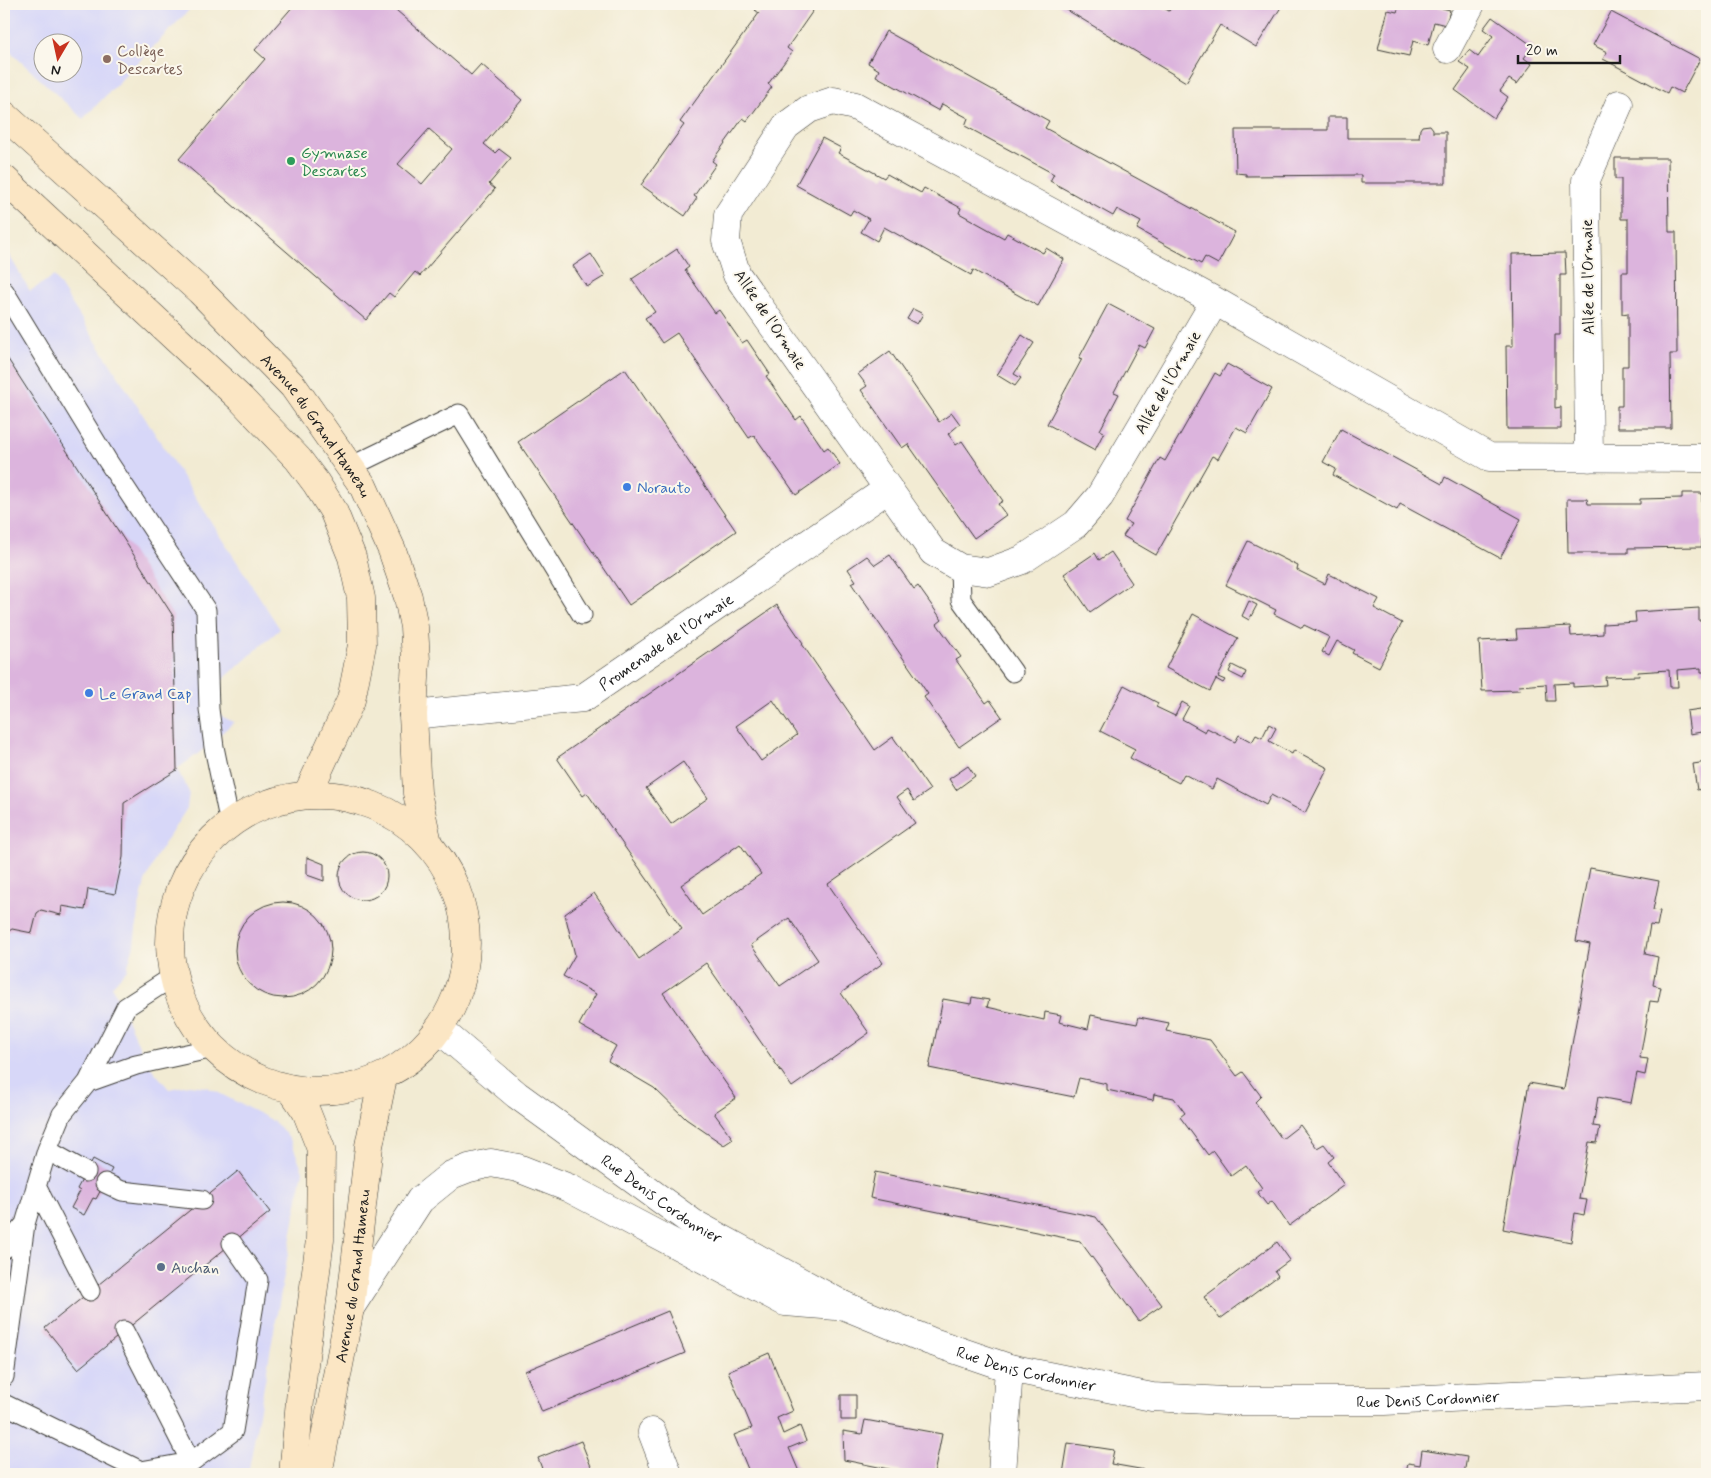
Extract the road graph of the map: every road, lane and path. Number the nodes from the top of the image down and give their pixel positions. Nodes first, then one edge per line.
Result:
1 (1471, 4) edge
2 (1447, 49) dead end
3 (1619, 104) dead end
4 (4, 115) edge
5 (4, 179) edge
6 (4, 291) edge
7 (1215, 301) junction
8 (1589, 458) junction
9 (1707, 458) edge
10 (350, 467) junction
11 (888, 489) junction
12 (960, 568) junction
13 (582, 615) dead end
14 (1013, 672) dead end
15 (413, 715) junction
16 (307, 795) junction
17 (230, 824) junction
18 (428, 843) junction
19 (174, 976) junction
20 (440, 1030) junction
21 (214, 1048) junction
22 (382, 1076) junction
23 (88, 1082) junction
24 (291, 1089) junction
25 (47, 1150) junction
26 (86, 1172) dead end
27 (105, 1183) dead end
28 (36, 1186) junction
29 (202, 1200) dead end
30 (25, 1224) junction
31 (232, 1243) dead end
32 (4, 1249) edge
33 (90, 1292) dead end
34 (845, 1306) junction
35 (350, 1308) junction
36 (124, 1331) dead end
37 (1009, 1368) junction
38 (4, 1377) edge
39 (1707, 1386) edge
40 (4, 1404) edge
41 (652, 1432) dead end
42 (191, 1462) junction
43 (293, 1474) edge
44 (318, 1474) edge
45 (668, 1474) edge
46 (1002, 1474) edge

1 - 2 street
3 - 8 street, Allée de l'Ormaie
4 - 10 main road, Avenue du Grand Hameau
5 - 16 main road, Avenue du Grand Hameau
6 - 17 lane
7 - 8 street, Allée de l'Ormaie
7 - 11 street, Allée de l'Ormaie
7 - 12 street, Allée de l'Ormaie
8 - 9 street, Allée de l'Ormaie
10 - 13 lane
10 - 15 main road, Avenue du Grand Hameau
11 - 12 street, Allée de l'Ormaie
11 - 15 street, Promenade de l'Ormaie
12 - 14 lane
15 - 18 main road, Avenue du Grand Hameau
16 - 17 main road, Avenue du Grand Hameau
16 - 18 main road, Avenue du Grand Hameau
17 - 19 main road, Avenue du Grand Hameau
18 - 20 main road, Avenue du Grand Hameau
19 - 21 main road, Avenue du Grand Hameau
19 - 23 lane
20 - 22 main road, Avenue du Grand Hameau
20 - 34 street, Rue Denis Cordonnier
21 - 23 lane
21 - 24 main road, Avenue du Grand Hameau
22 - 24 main road, Avenue du Grand Hameau
22 - 35 main road, Avenue du Grand Hameau
23 - 25 lane
24 - 43 main road
25 - 26 lane
25 - 28 lane
27 - 29 lane
28 - 30 lane
28 - 33 lane
30 - 32 lane
30 - 38 lane
31 - 42 lane
34 - 35 street
34 - 37 street, Rue Denis Cordonnier
35 - 44 main road, Avenue du Grand Hameau
36 - 42 lane
37 - 39 street, Rue Denis Cordonnier
37 - 46 street
40 - 42 lane
41 - 45 street

